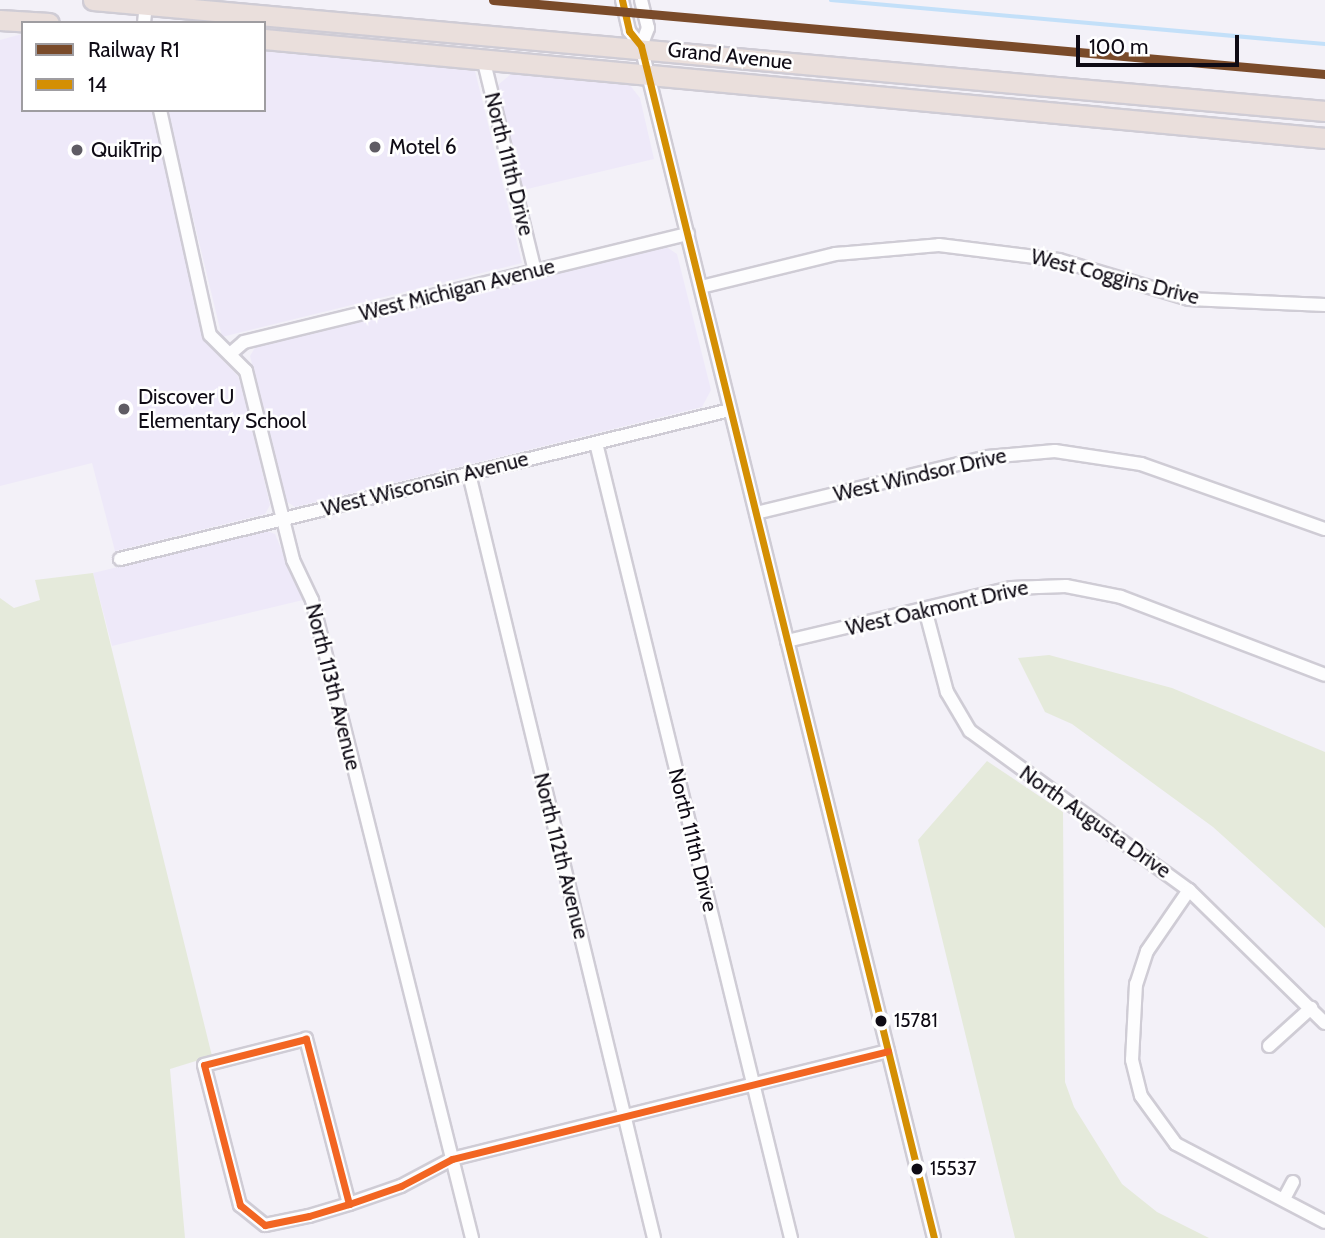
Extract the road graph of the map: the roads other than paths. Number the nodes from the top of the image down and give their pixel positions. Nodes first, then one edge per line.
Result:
1 (93, 0) edge
2 (622, 0) edge
3 (641, 0) edge
4 (145, 13) edge
5 (0, 20) edge
6 (21, 21) edge
7 (265, 21) edge
8 (266, 21) edge
9 (266, 39) edge
10 (641, 46) junction
11 (483, 58) junction
12 (648, 74) junction
13 (1325, 111) edge
14 (160, 112) edge
15 (1325, 138) edge
16 (688, 233) junction
17 (535, 271) junction
18 (701, 287) junction
19 (1325, 305) edge
20 (230, 354) junction
21 (730, 410) junction
22 (596, 443) junction
23 (469, 474) junction
24 (756, 513) junction
25 (284, 519) junction
26 (1325, 529) edge
27 (121, 559) dead end
28 (925, 609) junction
29 (787, 642) junction
30 (1325, 675) edge
31 (1189, 890) junction
32 (1311, 1008) junction
33 (1325, 1023) edge
34 (1269, 1046) dead end
35 (888, 1051) junction
36 (753, 1085) junction
37 (623, 1116) junction
38 (452, 1159) junction
39 (1293, 1182) dead end
40 (1285, 1197) junction
41 (349, 1204) junction
42 (1325, 1222) edge
43 (472, 1238) edge
44 (654, 1238) edge
45 (791, 1238) edge
46 (934, 1238) edge

1 - 4 highway, Grand Avenue
2 - 10 street
3 - 10 street
4 - 7 highway, Grand Avenue
5 - 6 highway
8 - 10 highway, Grand Avenue
9 - 11 highway, Grand Avenue
10 - 12 street
10 - 13 highway, Grand Avenue
11 - 12 highway, Grand Avenue
11 - 17 street, North 111th Drive
12 - 15 highway, Grand Avenue
12 - 16 street
14 - 20 street, North 113th Avenue
16 - 17 street, West Michigan Avenue
16 - 18 street
17 - 20 street, West Michigan Avenue
18 - 19 street, West Coggins Drive
18 - 21 street
20 - 25 street, North 113th Avenue
21 - 22 street, West Wisconsin Avenue
21 - 24 street
22 - 23 street, West Wisconsin Avenue
22 - 36 street, North 111th Drive
23 - 25 street, West Wisconsin Avenue
23 - 37 street, North 112th Avenue
24 - 26 street, West Windsor Drive
24 - 29 street
25 - 27 street, West Wisconsin Avenue
25 - 38 street, North 113th Avenue
28 - 29 street, West Oakmont Drive
28 - 30 street, West Oakmont Drive
28 - 31 street, North Augusta Drive
29 - 35 street
31 - 32 street, North Augusta Drive
31 - 40 street
32 - 33 street, North Augusta Drive
32 - 34 street
35 - 36 street
35 - 46 street
36 - 37 street
36 - 45 street, North 111th Drive
37 - 38 street
37 - 44 street, North 112th Avenue
38 - 41 street
38 - 43 street, North 113th Avenue
39 - 40 street
40 - 42 street
41 - 41 street

